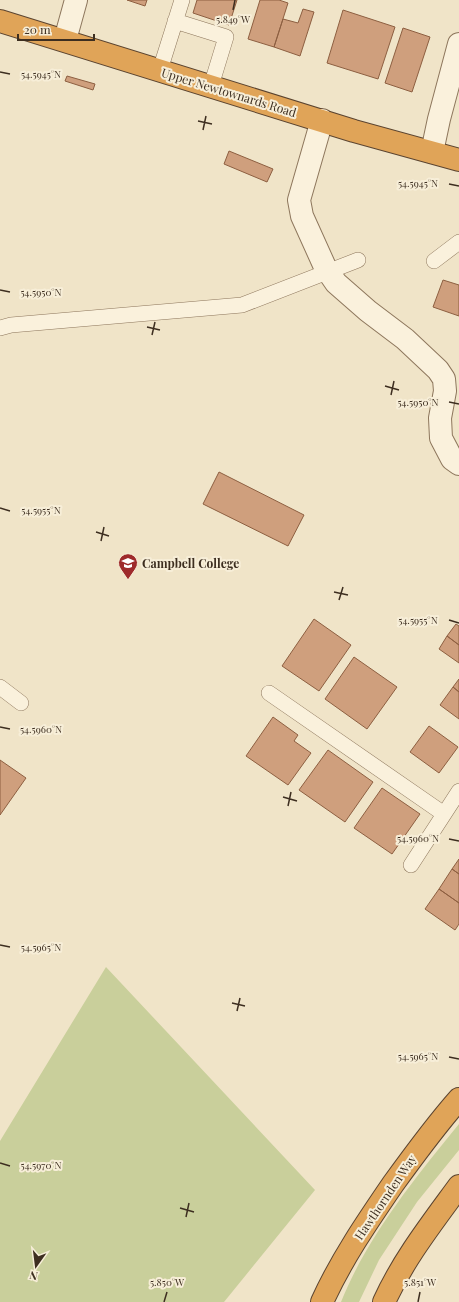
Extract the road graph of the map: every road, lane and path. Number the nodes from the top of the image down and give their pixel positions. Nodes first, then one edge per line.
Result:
1 (76, 0) edge
2 (182, 0) edge
3 (0, 21) edge
4 (175, 21) junction
5 (65, 40) junction
6 (459, 44) edge
7 (160, 70) junction
8 (211, 86) junction
9 (322, 120) junction
10 (432, 152) junction
11 (459, 160) edge
12 (459, 242) edge
13 (358, 260) dead end
14 (434, 261) dead end
15 (328, 271) junction
16 (0, 328) edge
17 (459, 464) edge
18 (0, 687) edge
19 (269, 693) dead end
20 (21, 703) dead end
21 (459, 791) edge
22 (444, 814) junction
23 (411, 865) dead end
24 (459, 1099) edge
25 (459, 1186) edge
26 (322, 1302) edge
27 (384, 1302) edge

1 - 5 street
2 - 4 lane
3 - 5 highway, Upper Newtownards Road
4 - 7 lane
4 - 8 lane
5 - 7 highway, Upper Newtownards Road
6 - 10 street
7 - 8 highway, Upper Newtownards Road
8 - 9 highway, Upper Newtownards Road
9 - 10 highway, Upper Newtownards Road
9 - 15 street
10 - 11 highway, Upper Newtownards Road
12 - 14 lane
13 - 15 lane
15 - 16 lane
15 - 17 street
18 - 20 lane
19 - 22 lane
21 - 22 lane
22 - 23 lane
24 - 26 highway, Hawthornden Way
25 - 27 highway

